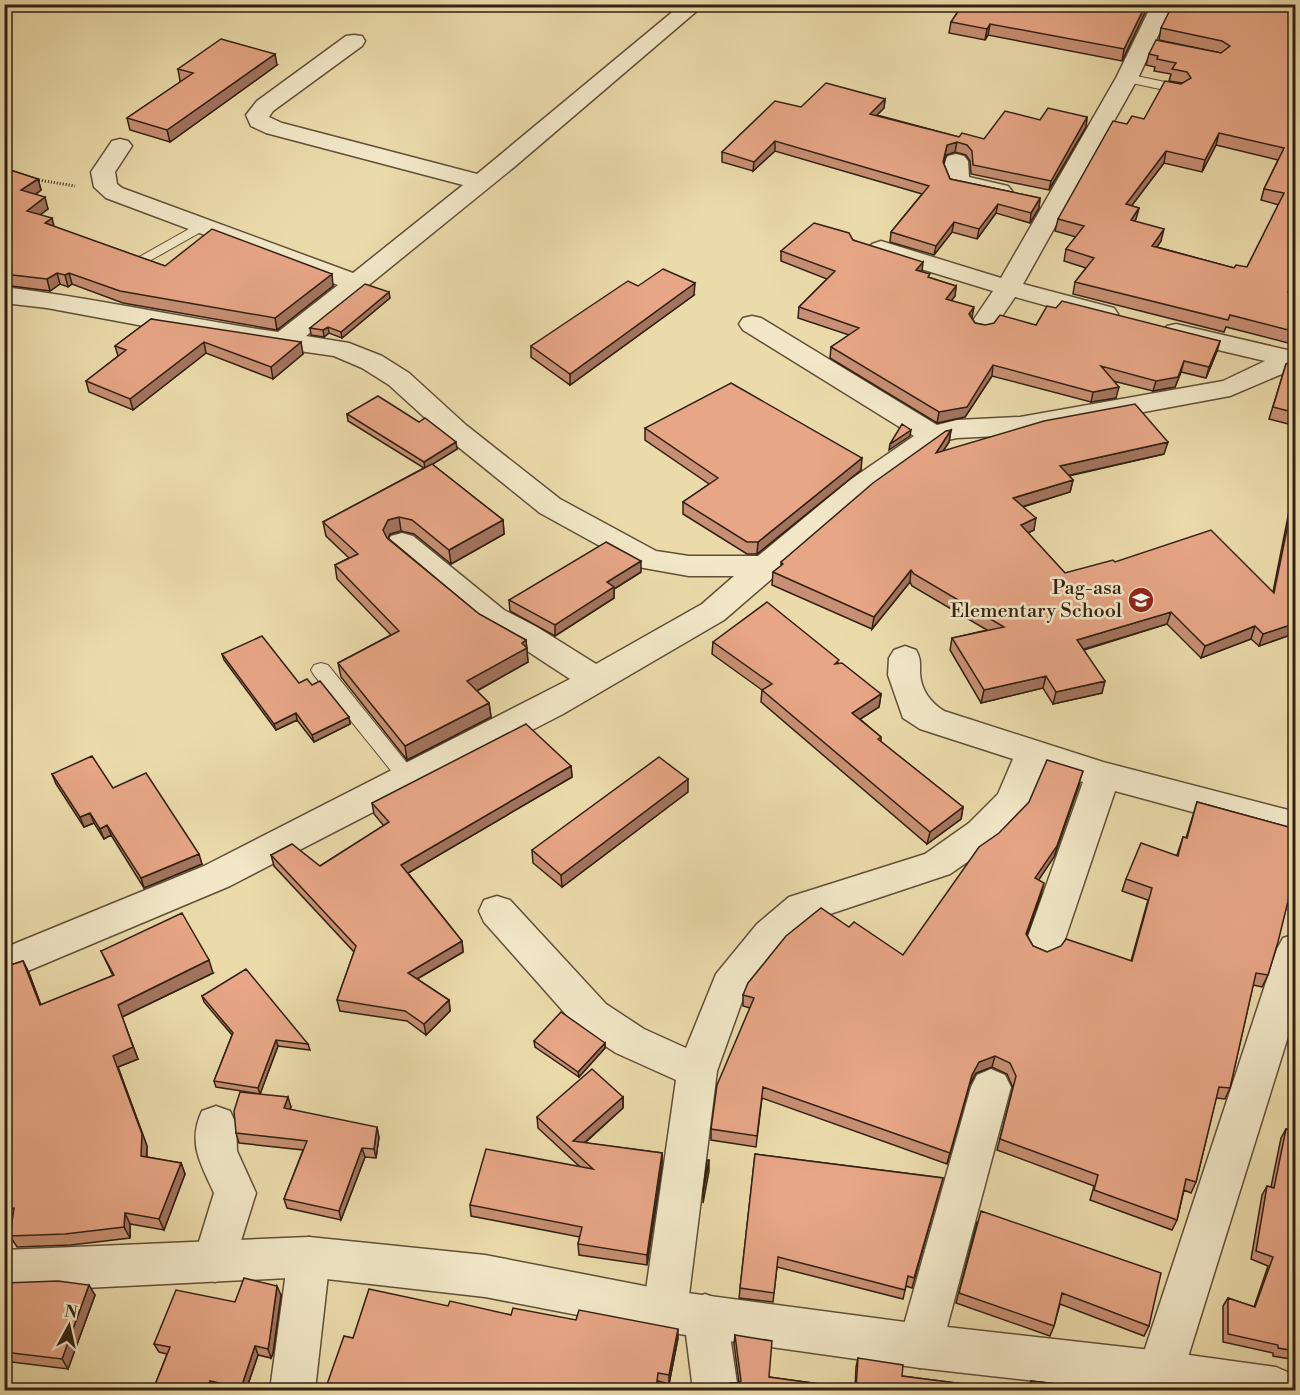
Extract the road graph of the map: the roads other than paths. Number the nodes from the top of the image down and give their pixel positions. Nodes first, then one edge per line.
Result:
1 (695, 4) edge
2 (1163, 4) edge
3 (354, 41) dead end
4 (1127, 78) junction
5 (1179, 89) edge
6 (120, 146) dead end
7 (956, 161) dead end
8 (480, 182) junction
9 (1037, 198) junction
10 (203, 225) junction
11 (862, 243) edge
12 (139, 261) edge
13 (355, 282) junction
14 (1008, 288) junction
15 (4, 295) edge
16 (752, 324) dead end
17 (983, 325) edge
18 (285, 340) junction
19 (1293, 360) edge
20 (933, 435) junction
21 (402, 543) dead end
22 (765, 566) junction
23 (905, 658) dead end
24 (321, 670) dead end
25 (595, 679) junction
26 (1033, 753) junction
27 (1103, 775) junction
28 (408, 778) junction
29 (1296, 826) edge
30 (497, 912) dead end
31 (1044, 945) dead end
32 (1296, 949) edge
33 (4, 965) edge
34 (697, 1071) junction
35 (991, 1087) dead end
36 (216, 1124) dead end
37 (309, 1257) junction
38 (215, 1261) junction
39 (4, 1271) edge
40 (685, 1313) junction
41 (920, 1346) junction
42 (1160, 1373) junction
43 (292, 1390) edge
44 (715, 1390) edge
45 (1276, 1390) edge

1 - 8 street
2 - 4 street
3 - 8 street
4 - 5 lane
4 - 9 street
6 - 10 street
7 - 9 street
8 - 13 street
9 - 14 street
10 - 12 lane
10 - 13 street
11 - 14 street
13 - 18 street
14 - 17 street
14 - 19 street
15 - 18 street
16 - 20 street
18 - 22 street
19 - 20 street
20 - 22 street
21 - 25 street
22 - 25 street
23 - 26 street
24 - 28 lane
25 - 28 street
26 - 27 street
26 - 34 street
27 - 29 street
27 - 31 street
28 - 33 street
30 - 34 street
32 - 42 street
34 - 40 street
35 - 41 street
36 - 38 street
37 - 38 street
37 - 40 street
37 - 43 street
38 - 39 street
40 - 41 street
40 - 44 street
41 - 42 street
42 - 45 street

